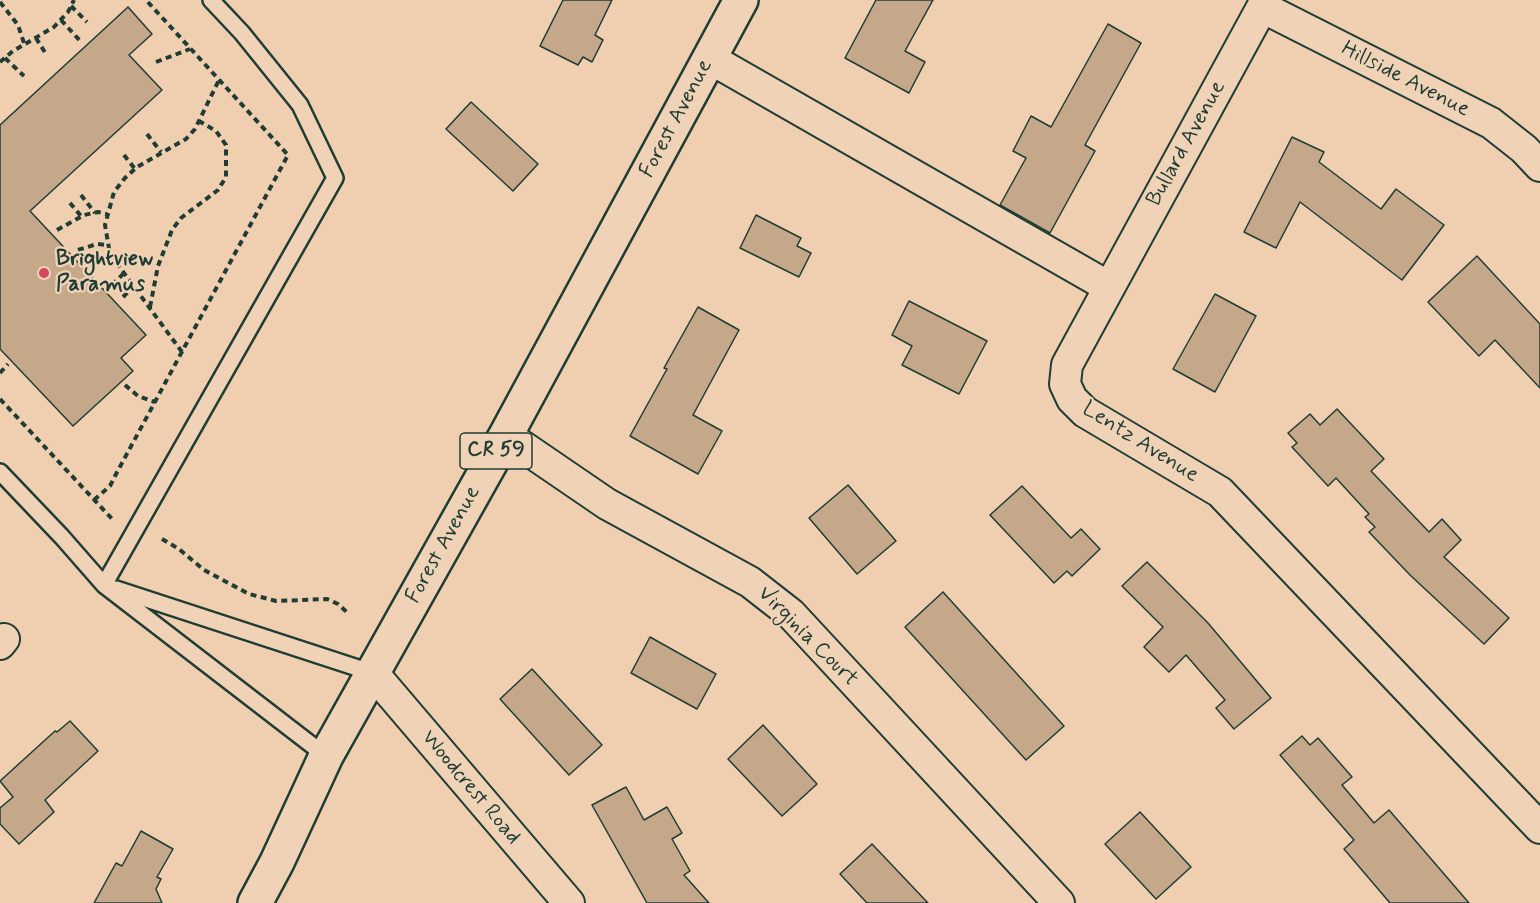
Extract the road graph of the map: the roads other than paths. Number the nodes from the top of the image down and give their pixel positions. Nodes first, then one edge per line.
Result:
1 (211, 0) edge
2 (736, 3) edge
3 (1264, 4) edge
4 (709, 58) junction
5 (1540, 166) edge
6 (1109, 287) junction
7 (506, 435) junction
8 (0, 472) edge
9 (104, 585) junction
10 (372, 673) junction
11 (326, 756) junction
12 (1540, 828) edge
13 (255, 903) edge
14 (569, 903) edge
15 (1059, 903) edge

1 - 9 lane
2 - 4 main road, Forest Avenue / CR 59
3 - 5 street, Hillside Avenue
3 - 6 street, Bullard Avenue
4 - 6 street
4 - 7 main road, Forest Avenue / CR 59
6 - 12 street, Lentz Avenue
7 - 10 main road, Forest Avenue / CR 59
7 - 15 street, Virginia Court
8 - 9 lane
9 - 10 lane
9 - 11 lane
10 - 11 main road, Forest Avenue / CR 59
10 - 14 street, Woodcrest Road
11 - 13 main road, Forest Avenue / CR 59

